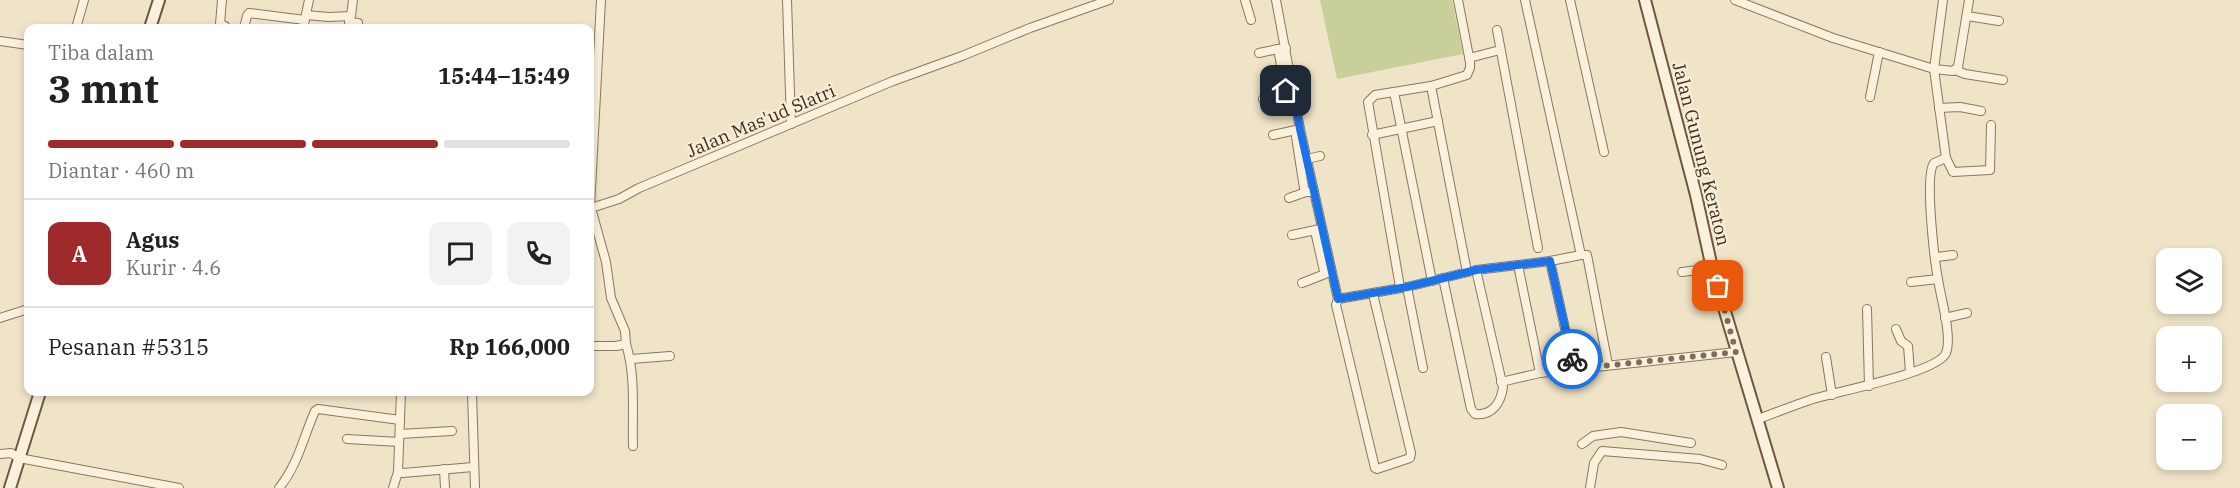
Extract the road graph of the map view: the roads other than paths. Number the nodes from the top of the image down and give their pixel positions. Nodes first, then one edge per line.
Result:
1 (84, 0) edge
2 (159, 0) edge
3 (222, 0) edge
4 (309, 0) edge
5 (353, 0) edge
6 (601, 0) edge
7 (787, 0) edge
8 (1109, 0) edge
9 (1245, 0) edge
10 (1276, 0) edge
11 (1458, 0) edge
12 (1525, 0) edge
13 (1570, 0) edge
14 (1645, 0) edge
15 (1735, 0) edge
16 (1943, 0) edge
17 (1969, 0) edge
18 (349, 16) junction
19 (1966, 16) junction
20 (1251, 20) dead end
21 (305, 21) edge
22 (1999, 21) dead end
23 (77, 24) edge
24 (151, 24) edge
25 (222, 24) edge
26 (245, 24) edge
27 (358, 24) edge
28 (1497, 30) dead end
29 (0, 41) edge
30 (24, 44) edge
31 (1282, 48) junction
32 (1500, 50) junction
33 (1879, 52) junction
34 (1258, 53) dead end
35 (1469, 58) junction
36 (1934, 69) junction
37 (1956, 70) junction
38 (2003, 80) dead end
39 (1431, 86) junction
40 (1290, 90) junction
41 (1394, 92) junction
42 (1870, 97) dead end
43 (1263, 99) dead end
44 (1939, 108) junction
45 (1981, 111) dead end
46 (1438, 121) junction
47 (791, 124) junction
48 (1991, 124) dead end
49 (1298, 129) junction
50 (1401, 129) junction
51 (594, 132) edge
52 (1273, 135) dead end
53 (1372, 135) junction
54 (1604, 152) dead end
55 (1320, 156) dead end
56 (1946, 158) junction
57 (1307, 159) junction
58 (1310, 192) junction
59 (1289, 198) dead end
60 (594, 207) edge
61 (594, 222) edge
62 (1319, 230) junction
63 (1292, 235) dead end
64 (1538, 249) dead end
65 (1581, 255) junction
66 (1953, 255) dead end
67 (1936, 257) junction
68 (1550, 261) junction
69 (1518, 265) junction
70 (1712, 268) junction
71 (1476, 270) junction
72 (1328, 272) junction
73 (1467, 272) junction
74 (1682, 272) dead end
75 (1443, 279) junction
76 (1938, 279) junction
77 (1431, 281) junction
78 (1911, 282) dead end
79 (1302, 283) dead end
80 (1403, 287) junction
81 (1373, 294) junction
82 (1338, 299) junction
83 (1867, 309) dead end
84 (24, 310) edge
85 (1967, 313) dead end
86 (0, 318) edge
87 (1945, 318) junction
88 (1896, 329) dead end
89 (626, 344) junction
90 (594, 346) edge
91 (1736, 352) junction
92 (670, 356) dead end
93 (1826, 357) dead end
94 (631, 359) junction
95 (1608, 366) junction
96 (1423, 368) dead end
97 (1574, 369) junction
98 (1910, 372) junction
99 (1540, 373) junction
100 (1501, 382) junction
101 (1869, 386) junction
102 (1832, 395) junction
103 (38, 396) edge
104 (401, 396) edge
105 (472, 396) edge
106 (1758, 419) junction
107 (400, 420) junction
108 (452, 431) dead end
109 (1601, 434) junction
110 (399, 438) junction
111 (347, 439) dead end
112 (1691, 443) dead end
113 (1582, 444) dead end
114 (633, 446) dead end
115 (1602, 451) junction
116 (0, 454) edge
117 (19, 458) junction
118 (1722, 465) dead end
119 (473, 467) junction
120 (444, 470) junction
121 (398, 472) junction
122 (145, 485) edge
123 (10, 488) edge
124 (178, 488) edge
125 (279, 488) edge
126 (393, 488) edge
127 (446, 488) edge
128 (475, 488) edge
129 (1590, 488) edge
130 (1778, 488) edge

1 - 23 street
2 - 24 street
3 - 25 street
4 - 21 street
5 - 18 street
6 - 51 street
7 - 47 street
8 - 47 street, Jalan Mas'ud Slatri
9 - 20 street
10 - 31 street
11 - 35 street
12 - 65 street
13 - 54 street
14 - 70 street, Jalan Gunung Keraton
15 - 33 street
16 - 36 street
17 - 19 street
18 - 21 street
18 - 27 street
19 - 22 street
19 - 37 street
21 - 26 street
28 - 32 street
29 - 30 street
31 - 34 street
31 - 40 street
32 - 35 street
32 - 64 street
33 - 36 street
33 - 42 street
35 - 39 street
36 - 37 street
36 - 44 street
37 - 38 street
39 - 41 street
39 - 46 street
40 - 43 street
40 - 49 street
41 - 50 street
41 - 53 street
44 - 45 street
44 - 56 street
46 - 50 street
46 - 73 street
47 - 60 street, Jalan Mas'ud Slatri
48 - 56 street
49 - 52 street
49 - 57 street
49 - 58 street
50 - 53 street
50 - 77 street
53 - 80 street
55 - 57 street
56 - 67 street
57 - 58 street
58 - 59 street
58 - 62 street
61 - 89 street
62 - 63 street
62 - 72 street
65 - 68 street
65 - 95 street
66 - 67 street
67 - 76 street
68 - 69 street
68 - 97 street
69 - 71 street
69 - 99 street
70 - 74 street
70 - 91 street, Jalan Gunung Keraton
71 - 73 street
71 - 100 street
72 - 79 street
72 - 82 street
73 - 75 street
75 - 77 street
75 - 100 street
76 - 78 street
76 - 87 street
77 - 80 street
80 - 81 street
80 - 96 street
81 - 82 street
81 - 82 street
83 - 101 street
84 - 86 street
85 - 87 street
87 - 98 street
88 - 98 street
89 - 90 street
89 - 94 street
91 - 95 street
91 - 106 street, Jalan Gunung Keraton
92 - 94 street
93 - 102 street
94 - 114 street
95 - 97 street
97 - 99 street
98 - 101 street
99 - 100 street
101 - 102 street
102 - 106 street
103 - 117 street
104 - 107 street
105 - 119 street
106 - 130 street, Jalan Gunung Keraton
107 - 110 street
107 - 125 street
108 - 110 street
109 - 112 street
109 - 113 street
109 - 115 street
110 - 111 street
110 - 121 street
115 - 118 street
115 - 129 street
116 - 117 street
117 - 122 street
117 - 123 street
119 - 120 street
119 - 128 street
120 - 121 street
120 - 127 street
121 - 126 street
122 - 124 street

